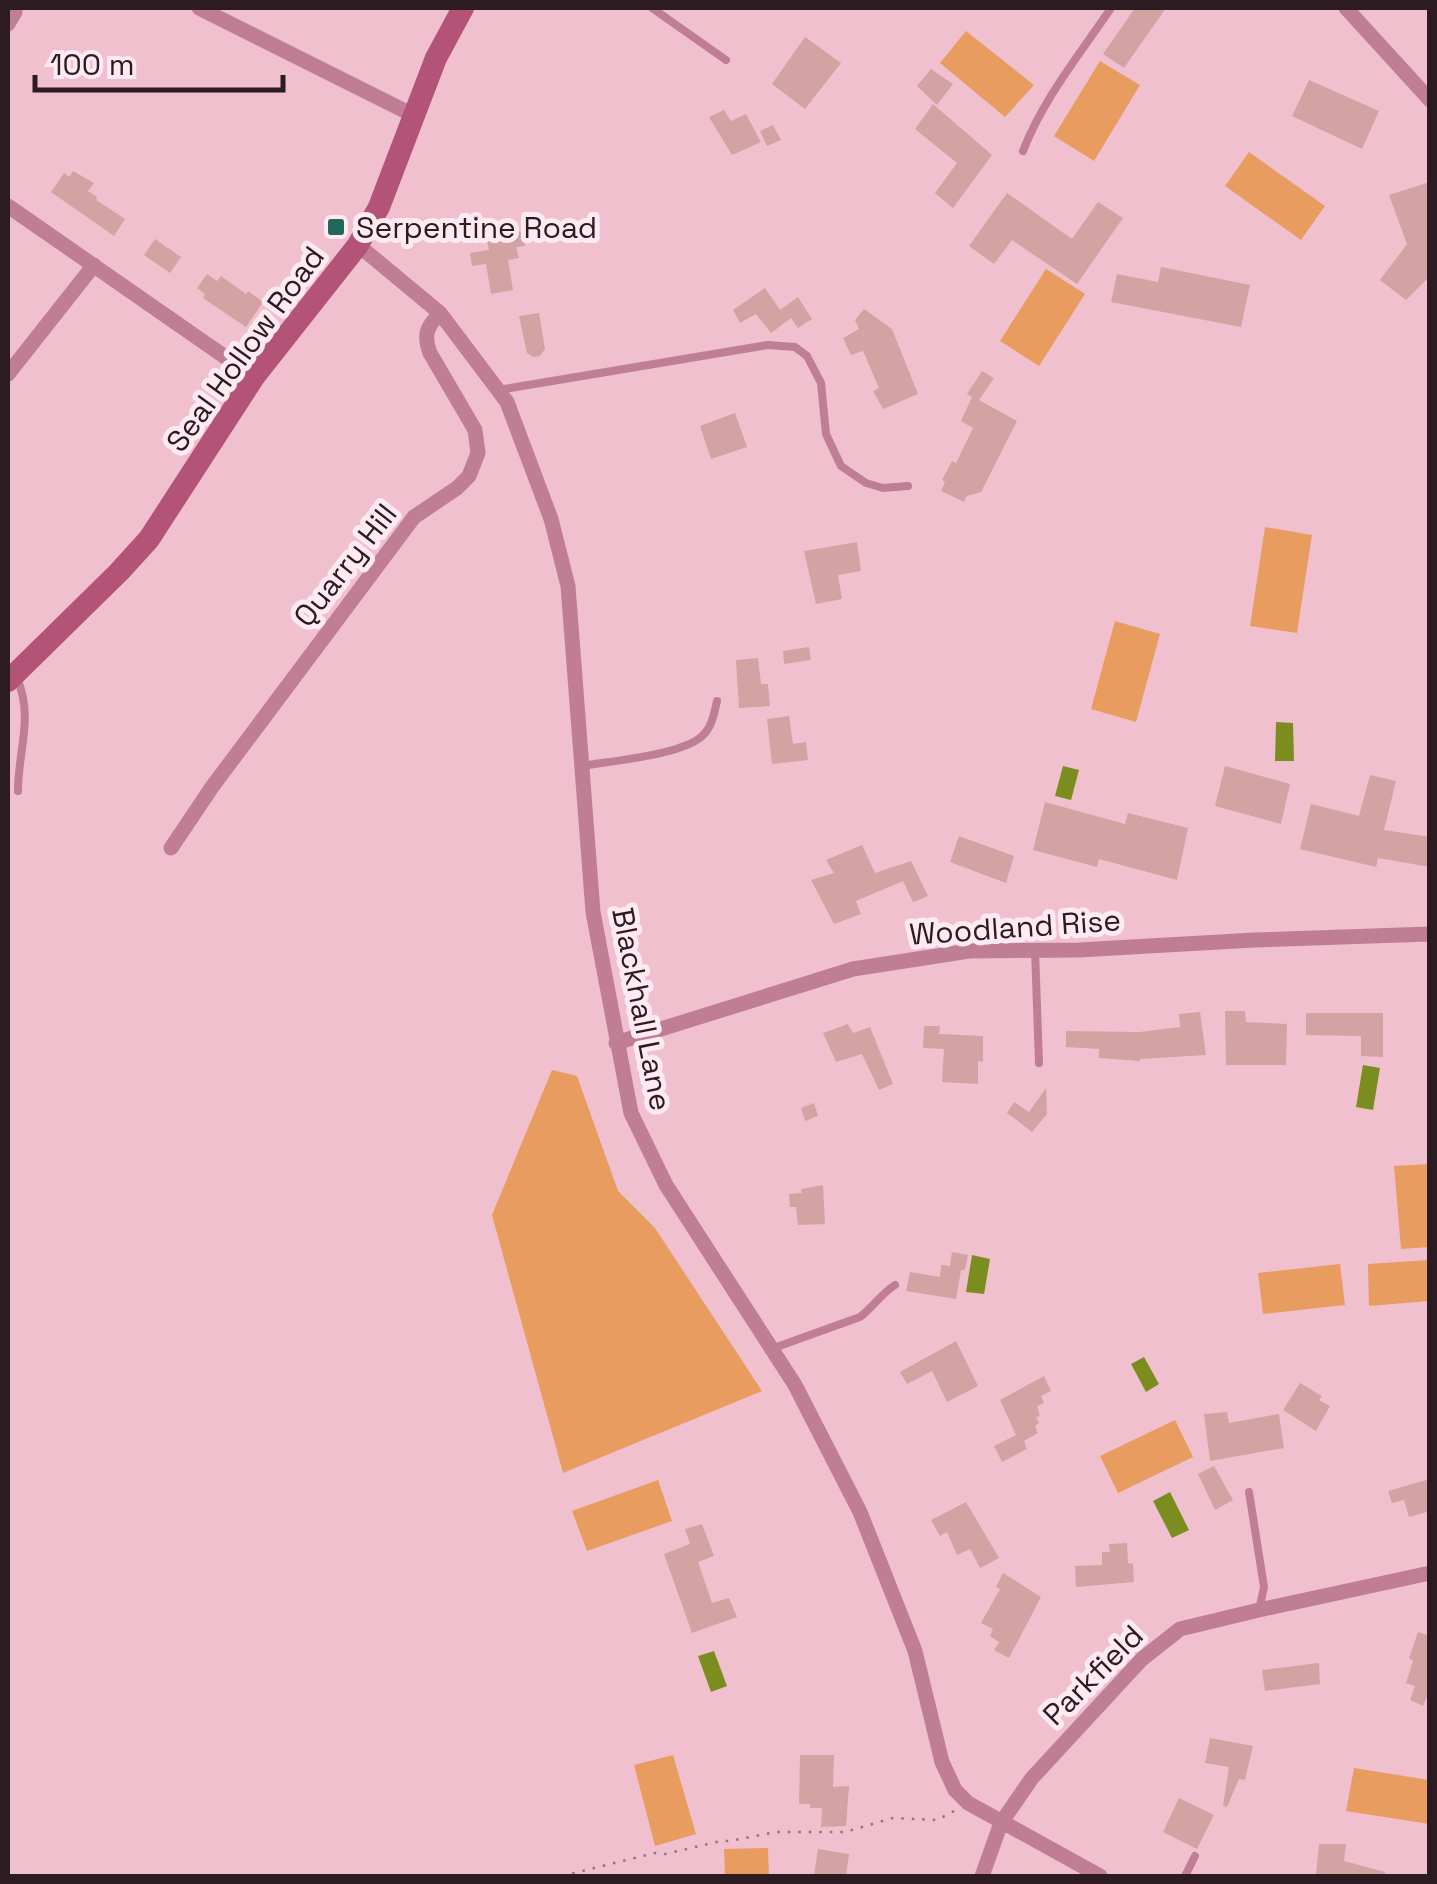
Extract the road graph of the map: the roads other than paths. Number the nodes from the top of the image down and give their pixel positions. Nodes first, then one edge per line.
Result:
1 (15, 8) edge
2 (199, 8) edge
3 (652, 8) edge
4 (1111, 8) edge
5 (1346, 8) edge
6 (454, 12) edge
7 (8, 24) edge
8 (726, 60) dead end
9 (1430, 100) edge
10 (415, 116) junction
11 (1023, 151) dead end
12 (8, 206) edge
13 (358, 245) junction
14 (94, 265) junction
15 (440, 313) junction
16 (8, 374) edge
17 (254, 377) junction
18 (498, 390) junction
19 (908, 486) dead end
20 (11, 678) edge
21 (718, 700) dead end
22 (582, 766) junction
23 (18, 791) dead end
24 (171, 848) dead end
25 (1430, 934) edge
26 (1035, 950) junction
27 (616, 1043) junction
28 (1039, 1064) dead end
29 (895, 1285) dead end
30 (771, 1349) junction
31 (1249, 1492) dead end
32 (1430, 1572) edge
33 (1259, 1610) junction
34 (1001, 1823) junction
35 (1195, 1856) dead end
36 (982, 1876) edge
37 (1100, 1876) edge
38 (1185, 1876) edge

1 - 7 street
2 - 10 street
3 - 8 lane
4 - 11 lane
5 - 9 street
6 - 10 main road, Seal Hollow Road
10 - 13 main road, Seal Hollow Road
12 - 14 street
13 - 15 street, Blackhall Lane
13 - 17 main road, Seal Hollow Road
14 - 16 street
14 - 17 street
15 - 18 street, Blackhall Lane
15 - 24 street, Quarry Hill
17 - 20 main road, Seal Hollow Road
18 - 19 lane
18 - 22 street, Blackhall Lane
20 - 23 lane
21 - 22 lane
22 - 27 street, Blackhall Lane
25 - 26 street, Woodland Rise
26 - 27 street, Woodland Rise
26 - 28 lane
27 - 30 street, Blackhall Lane
29 - 30 lane
30 - 34 street, Blackhall Lane
31 - 33 lane
32 - 33 street, Parkfield
33 - 34 street, Parkfield
34 - 36 street, Parkfield
34 - 37 street, Blackhall Lane
35 - 38 lane

